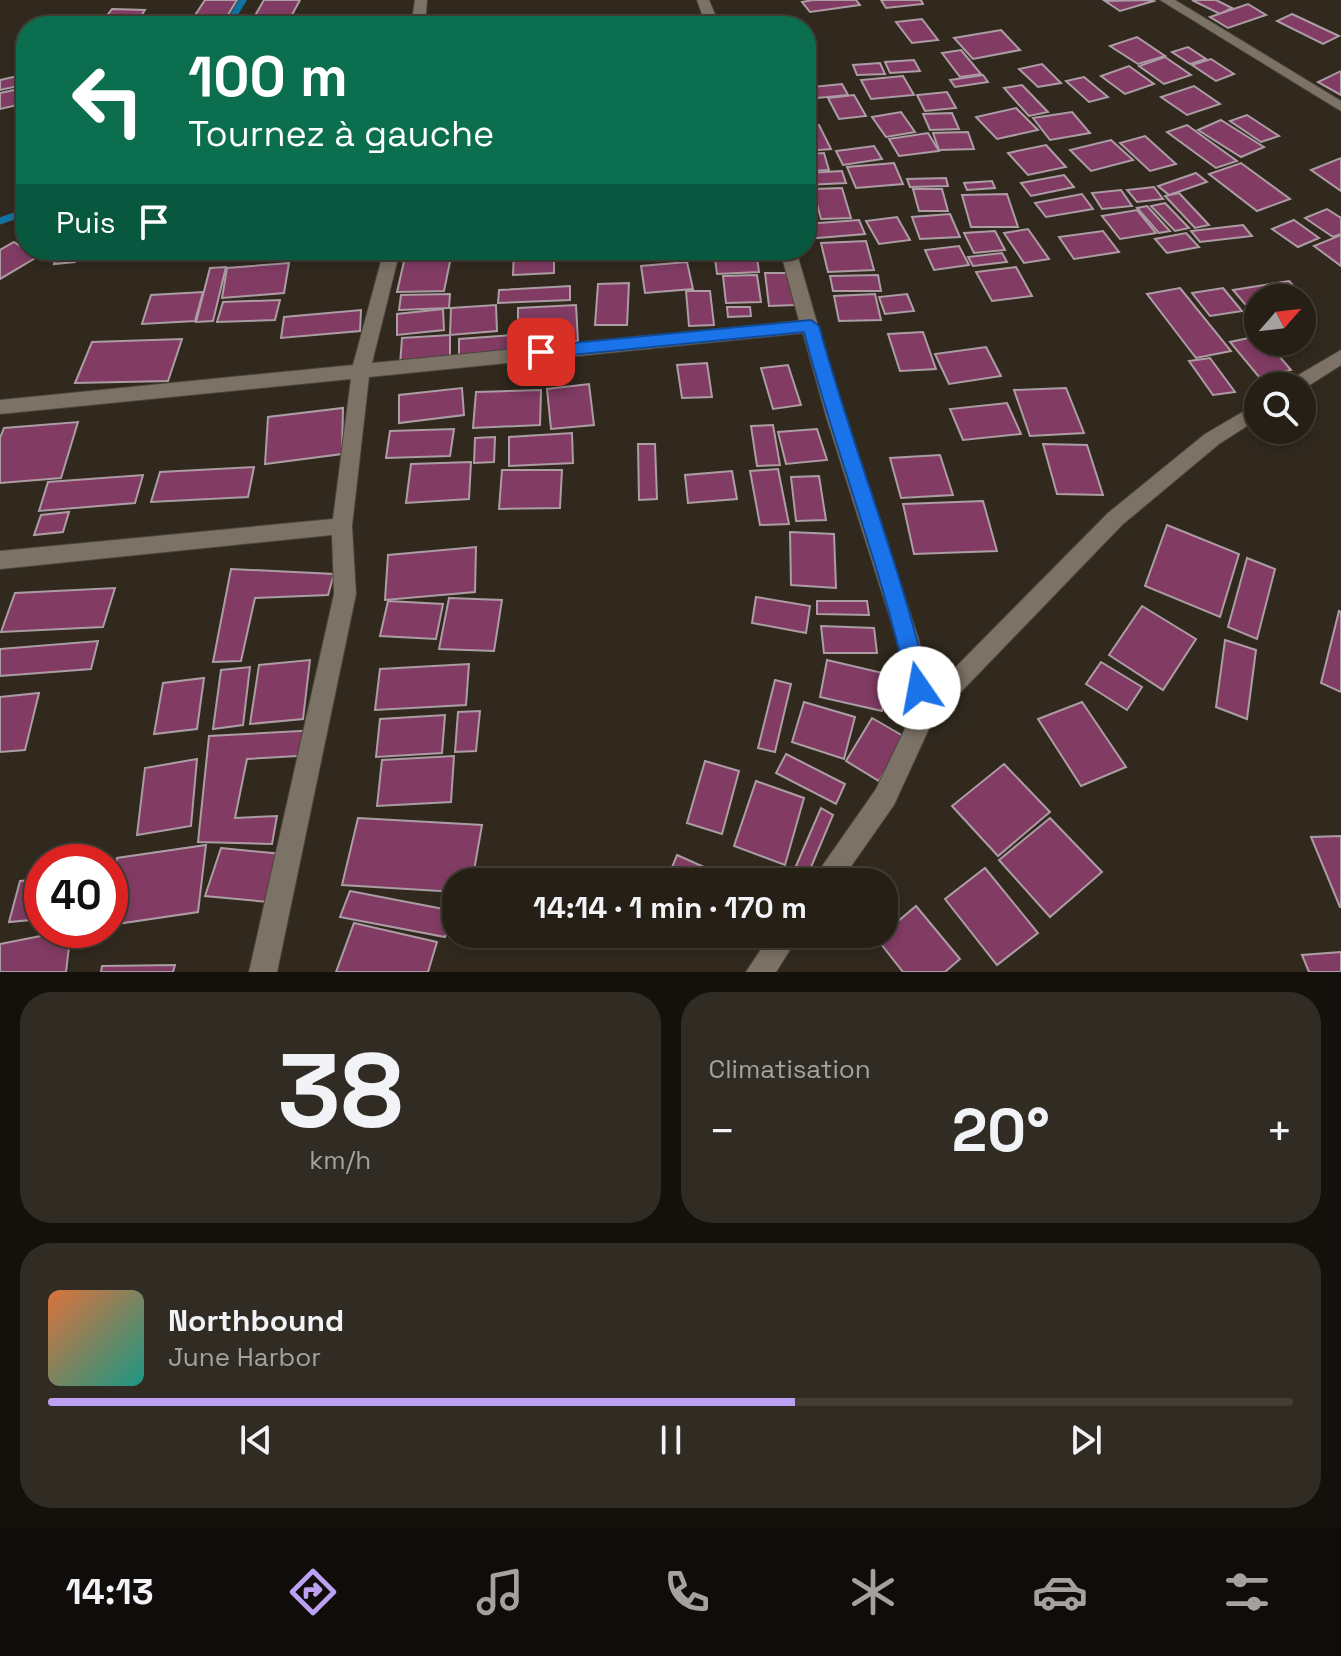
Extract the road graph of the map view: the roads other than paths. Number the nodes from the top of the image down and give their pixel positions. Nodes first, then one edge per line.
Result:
1 (1166, 0) edge
2 (1341, 107) edge
3 (389, 260) edge
4 (791, 260) edge
5 (811, 326) junction
6 (1341, 356) edge
7 (361, 370) junction
8 (1316, 372) edge
9 (0, 407) edge
10 (1244, 419) edge
11 (342, 526) junction
12 (0, 560) edge
13 (924, 714) junction
14 (834, 868) edge
15 (777, 948) edge
16 (263, 972) edge
17 (760, 972) edge

1 - 2 street
3 - 7 street
4 - 5 street
5 - 7 street
5 - 13 street
6 - 8 street
7 - 9 street
7 - 11 street
10 - 13 street
11 - 12 street
11 - 16 street
13 - 14 street
15 - 17 street

